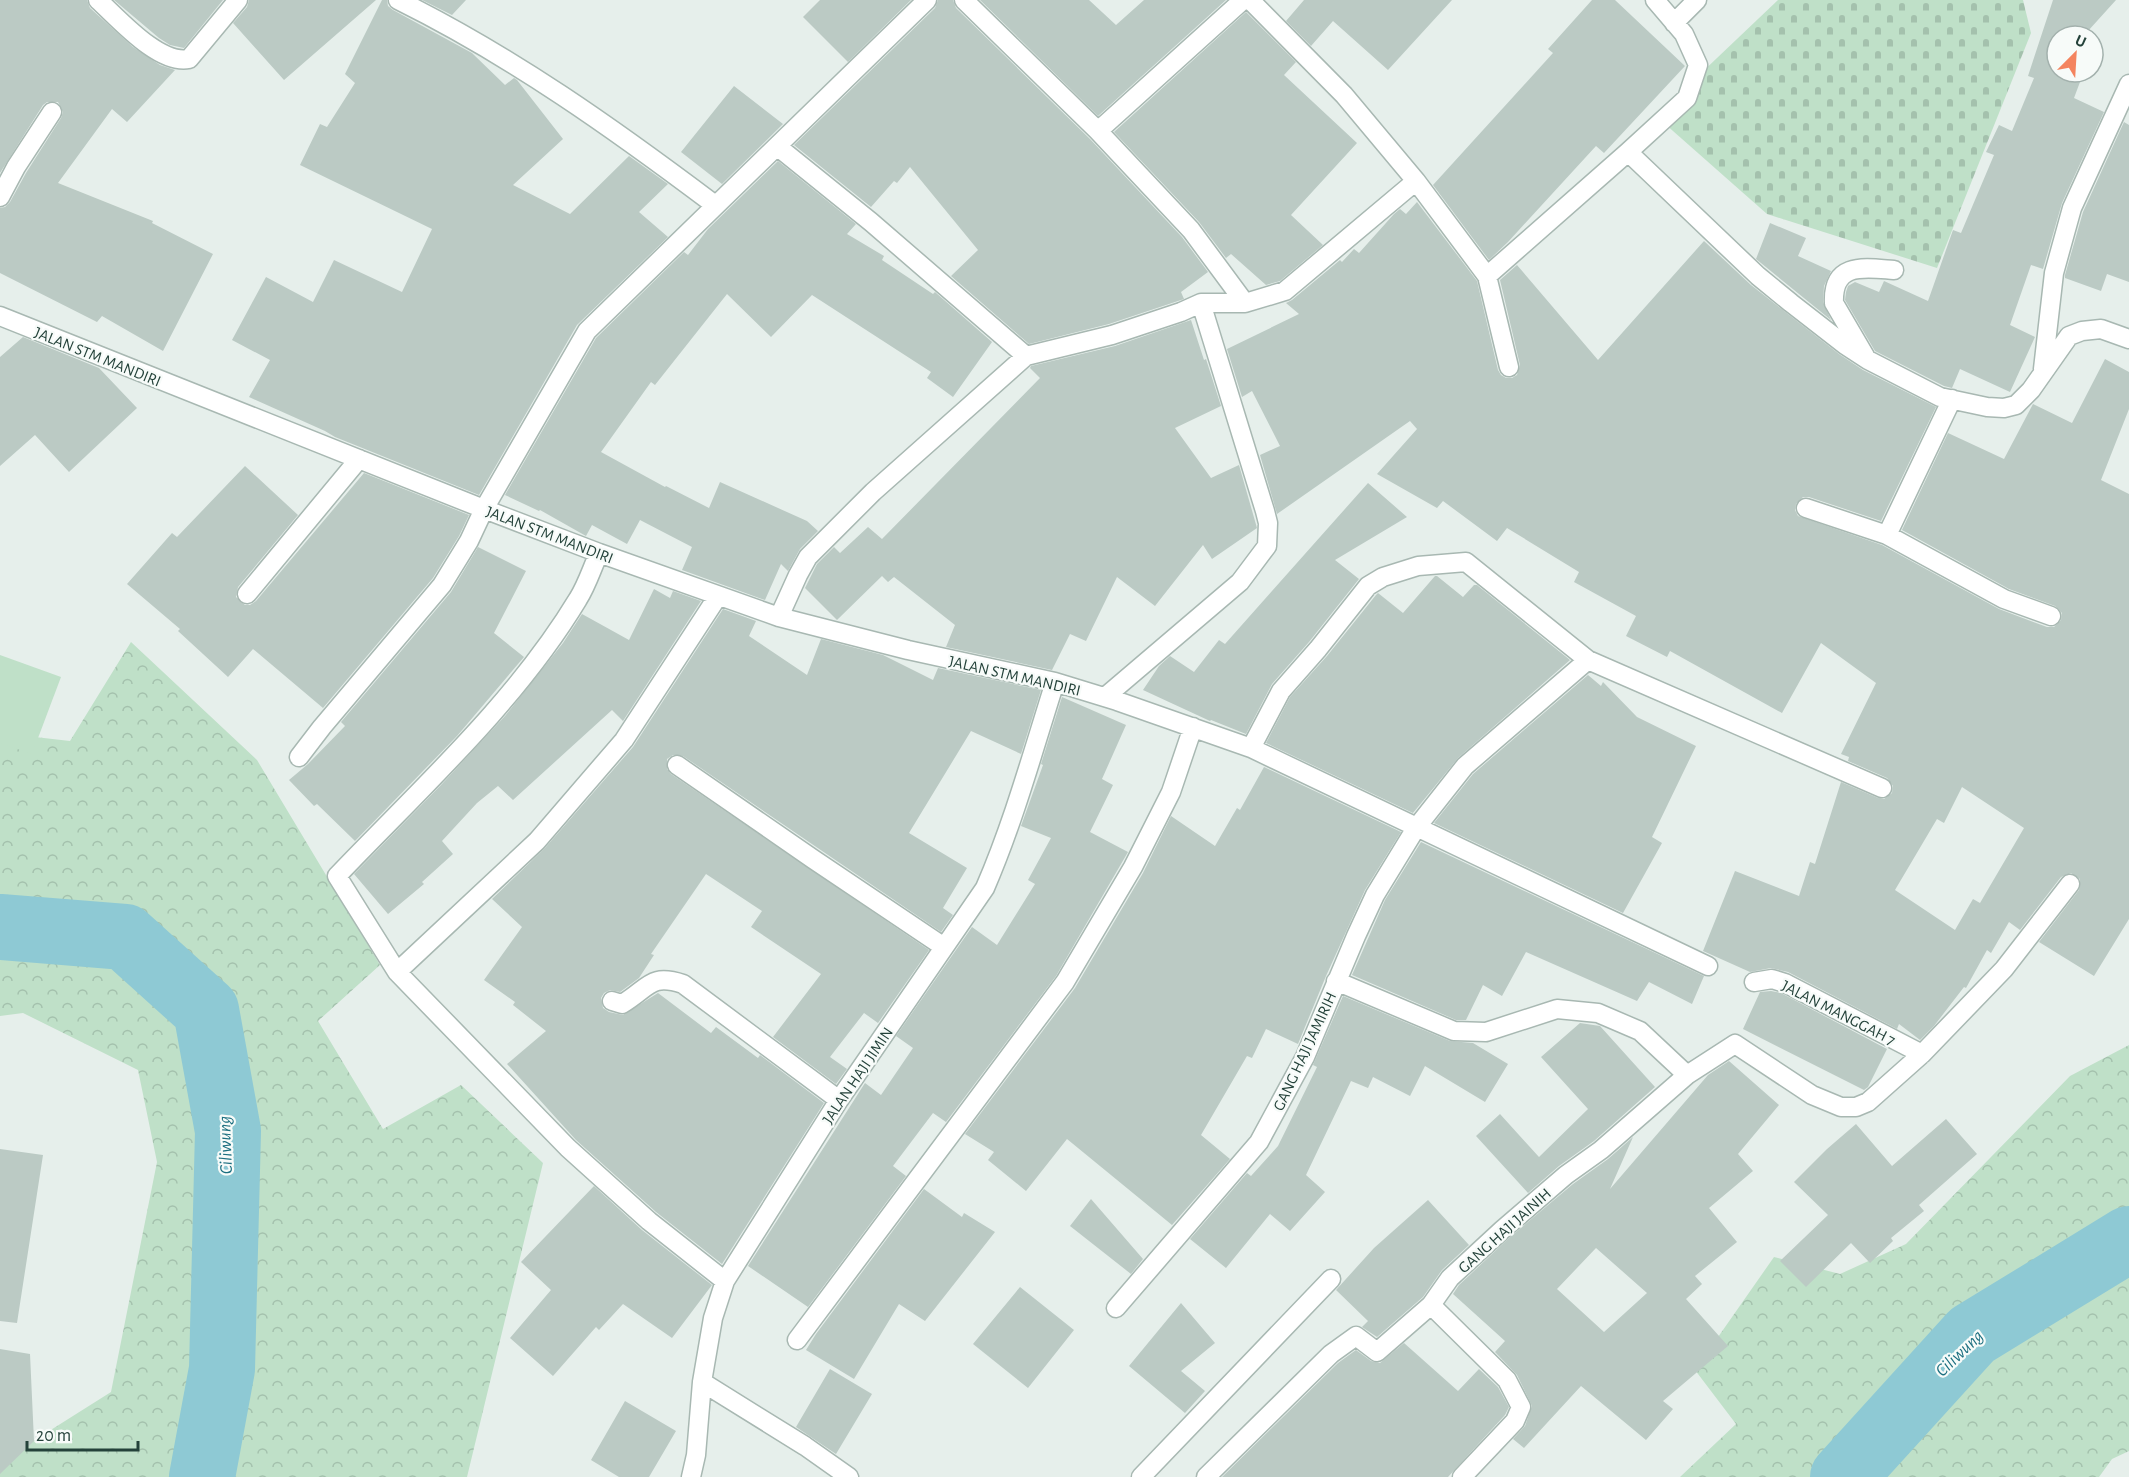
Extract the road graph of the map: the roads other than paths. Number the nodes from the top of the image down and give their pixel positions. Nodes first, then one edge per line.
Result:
1 (98, 0) edge
2 (238, 0) edge
3 (398, 0) edge
4 (927, 0) edge
5 (964, 0) edge
6 (1243, 0) edge
7 (1655, 0) edge
8 (1697, 0) edge
9 (1262, 3) edge
10 (1674, 23) junction
11 (2129, 84) edge
12 (52, 112) dead end
13 (1098, 131) junction
14 (778, 147) junction
15 (1628, 152) junction
16 (1416, 181) junction
17 (0, 197) edge
18 (715, 205) junction
19 (1894, 270) dead end
20 (1487, 276) junction
21 (1201, 303) junction
22 (1245, 303) junction
23 (0, 316) edge
24 (2128, 337) edge
25 (1026, 357) junction
26 (1868, 360) junction
27 (1509, 367) dead end
28 (2042, 374) junction
29 (1952, 399) junction
30 (359, 459) junction
31 (1806, 508) dead end
32 (484, 509) junction
33 (1887, 536) junction
34 (599, 553) junction
35 (247, 594) dead end
36 (718, 596) junction
37 (2051, 616) dead end
38 (779, 617) junction
39 (1588, 660) junction
40 (1055, 682) junction
41 (1111, 699) junction
42 (1193, 727) junction
43 (1251, 748) junction
44 (299, 757) dead end
45 (677, 765) dead end
46 (1882, 788) dead end
47 (1416, 828) junction
48 (2070, 884) dead end
49 (944, 947) junction
50 (1708, 966) dead end
51 (397, 972) junction
52 (1336, 981) junction
53 (1754, 982) dead end
54 (612, 1001) dead end
55 (1922, 1054) junction
56 (1687, 1075) junction
57 (840, 1100) junction
58 (1331, 1278) dead end
59 (725, 1281) junction
60 (1431, 1305) junction
61 (1116, 1308) dead end
62 (797, 1340) dead end
63 (702, 1382) junction
64 (1152, 1473) edge
65 (691, 1477) edge
66 (849, 1477) edge
67 (1206, 1477) edge
68 (1462, 1477) edge

1 - 2 street
3 - 18 street
4 - 14 street
5 - 13 street
6 - 13 street
7 - 10 street
8 - 10 street
9 - 16 street
10 - 15 street
11 - 28 street
12 - 17 street
13 - 22 street
14 - 18 street
14 - 25 street
15 - 20 street
15 - 26 street
16 - 20 street
16 - 22 street
18 - 32 street
19 - 26 street
20 - 27 street
21 - 22 street
21 - 25 street
21 - 41 street
23 - 30 street, JALAN STM MANDIRI
24 - 28 street
25 - 38 street
26 - 29 street
28 - 29 street
29 - 33 street
30 - 32 street, JALAN STM MANDIRI
30 - 35 street
31 - 33 street
32 - 34 street, JALAN STM MANDIRI
32 - 44 street
33 - 37 street
34 - 36 street, JALAN STM MANDIRI
34 - 51 street
36 - 38 street, JALAN STM MANDIRI
36 - 51 street
38 - 40 street, JALAN STM MANDIRI
39 - 43 street
39 - 46 street
39 - 47 street, GANG HAJI JAMIRIH
40 - 41 street, JALAN STM MANDIRI
40 - 49 street, JALAN HAJI JIMIN
41 - 42 street, JALAN STM MANDIRI
42 - 43 street, JALAN STM MANDIRI
42 - 62 street
43 - 47 street, JALAN STM MANDIRI
45 - 49 street
47 - 50 street, JALAN STM MANDIRI
47 - 52 street, GANG HAJI JAMIRIH
48 - 55 street
49 - 57 street, JALAN HAJI JIMIN
51 - 59 street
52 - 56 street
52 - 61 street, GANG HAJI JAMIRIH
53 - 55 street, JALAN MANGGAH 7
54 - 57 street
55 - 56 street, GANG HAJI JAINIH
56 - 60 street, GANG HAJI JAINIH
57 - 59 street, JALAN HAJI JIMIN
58 - 64 street
59 - 63 street, JALAN HAJI JIMIN
60 - 67 street, GANG HAJI JAINIH
60 - 68 street
63 - 65 street, JALAN HAJI JIMIN
63 - 66 street

